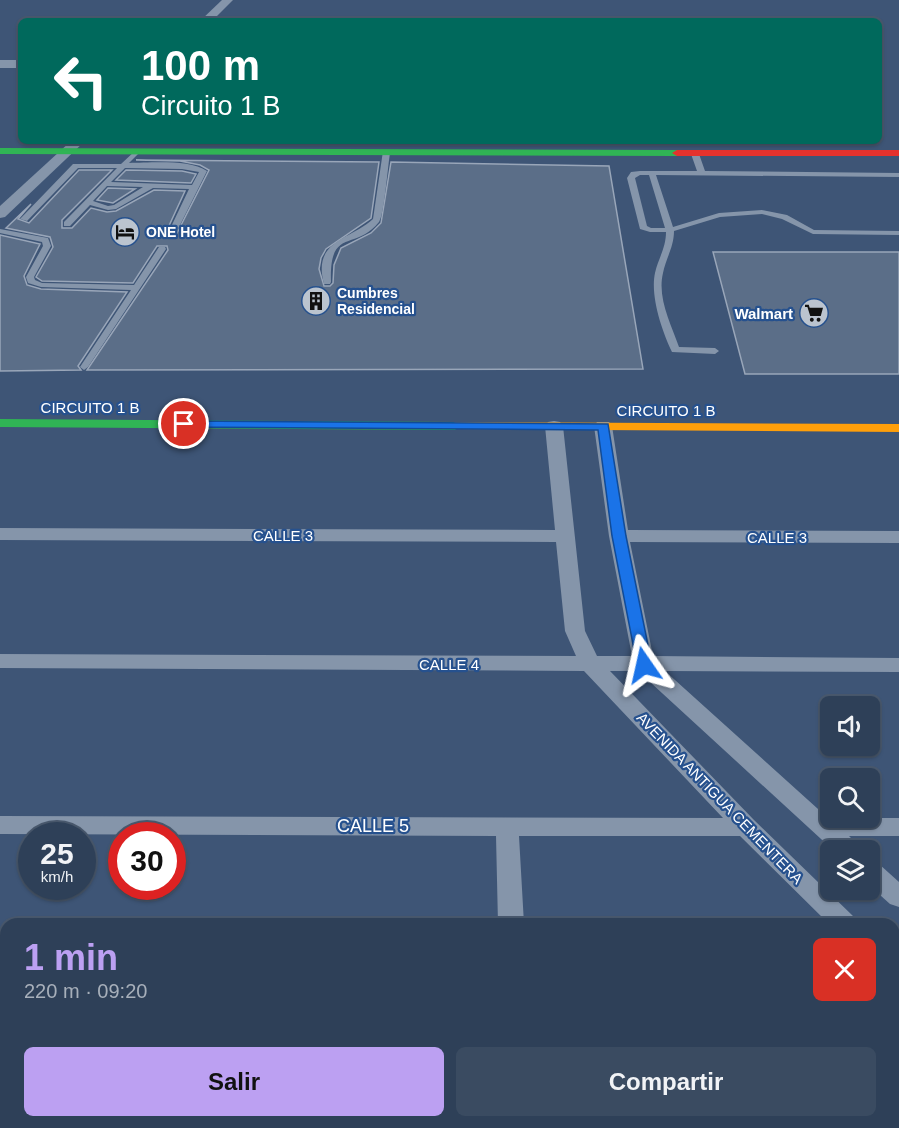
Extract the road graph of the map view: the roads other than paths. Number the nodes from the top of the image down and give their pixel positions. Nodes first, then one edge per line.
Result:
1 (228, 0) edge
2 (209, 18) edge
3 (0, 64) edge
4 (18, 64) edge
5 (0, 140) edge
6 (18, 140) edge
7 (76, 144) edge
8 (659, 144) edge
9 (140, 147) edge
10 (574, 148) junction
11 (0, 151) edge
12 (68, 152) junction
13 (386, 153) junction
14 (899, 153) edge
15 (695, 154) junction
16 (173, 159) junction
17 (120, 167) junction
18 (652, 173) junction
19 (702, 174) junction
20 (899, 175) edge
21 (106, 184) junction
22 (151, 185) junction
23 (194, 187) junction
24 (88, 202) junction
25 (0, 214) edge
26 (24, 219) dead end
27 (67, 224) dead end
28 (174, 229) dead end
29 (670, 230) junction
30 (0, 231) edge
31 (899, 233) edge
32 (162, 249) dead end
33 (327, 282) dead end
34 (136, 288) junction
35 (715, 351) dead end
36 (84, 368) dead end
37 (0, 423) edge
38 (554, 426) junction
39 (603, 426) junction
40 (899, 428) edge
41 (0, 534) edge
42 (566, 536) junction
43 (619, 536) junction
44 (899, 537) edge
45 (0, 661) edge
46 (591, 665) junction
47 (644, 665) junction
48 (899, 665) edge
49 (0, 825) edge
50 (820, 825) edge
51 (507, 826) junction
52 (746, 827) junction
53 (880, 827) edge
54 (899, 827) edge
55 (823, 828) edge
56 (837, 840) edge
57 (880, 880) edge
58 (899, 897) edge
59 (511, 918) edge
60 (839, 918) edge

1 - 2 street
3 - 4 street
5 - 6 main road
7 - 12 street
8 - 10 main road
9 - 10 main road
9 - 12 main road
9 - 16 main road
9 - 17 lane
10 - 13 main road
10 - 15 main road
11 - 12 main road
12 - 25 street
13 - 16 main road
13 - 33 lane
14 - 15 main road
15 - 19 lane
16 - 17 lane
16 - 23 lane
17 - 21 lane
17 - 26 lane
18 - 19 lane
18 - 29 lane
18 - 29 lane
19 - 20 lane
21 - 22 lane
21 - 24 lane
22 - 23 lane
22 - 24 lane
23 - 28 lane
24 - 27 lane
29 - 31 lane
29 - 35 lane
30 - 34 lane
32 - 34 lane
34 - 36 lane
37 - 38 main road, CIRCUITO 1 B
38 - 39 main road, CIRCUITO 1 B
38 - 42 street, AVENIDA ANTIGUA CEMENTERA
39 - 40 main road, CIRCUITO 1 B
39 - 43 street
41 - 42 street, CALLE 3
42 - 46 street, AVENIDA ANTIGUA CEMENTERA
43 - 44 street, CALLE 3
43 - 47 street
45 - 46 street, CALLE 4
46 - 47 street, CALLE 4
46 - 52 street, AVENIDA ANTIGUA CEMENTERA
47 - 48 street, CALLE 4
47 - 50 street
49 - 51 street, CALLE 5
51 - 52 street, CALLE 5
51 - 59 street
52 - 60 street, AVENIDA ANTIGUA CEMENTERA
53 - 54 street
55 - 56 street
57 - 58 street

